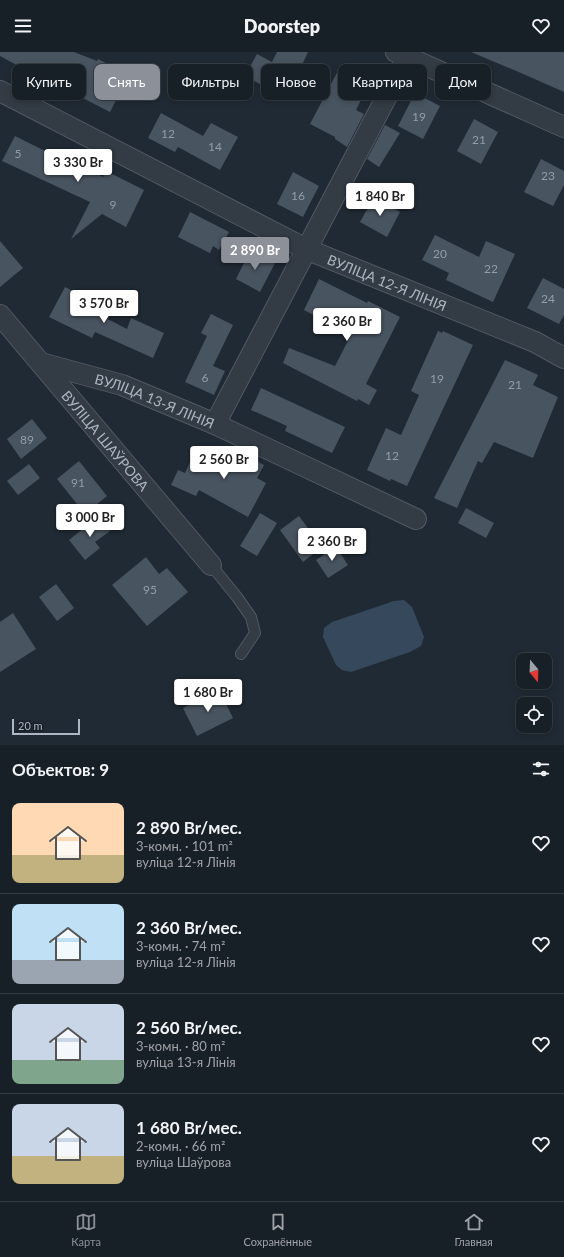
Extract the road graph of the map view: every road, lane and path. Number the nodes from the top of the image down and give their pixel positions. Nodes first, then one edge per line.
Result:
1 (404, 54) edge
2 (0, 91) edge
3 (564, 127) edge
4 (306, 249) junction
5 (0, 315) edge
6 (564, 358) edge
7 (41, 363) junction
8 (214, 424) junction
9 (416, 519) dead end
10 (211, 565) joint
11 (241, 654) dead end

1 - 3 street
1 - 4 street
2 - 4 street, ВУЛІЦА 12-Я ЛІНІЯ
4 - 6 street, ВУЛІЦА 12-Я ЛІНІЯ
4 - 8 street
5 - 7 street, ВУЛІЦА ШАЎРОВА
7 - 8 street, ВУЛІЦА 13-Я ЛІНІЯ
7 - 10 street, ВУЛІЦА ШАЎРОВА
8 - 9 street, ВУЛІЦА 13-Я ЛІНІЯ
10 - 11 lane

